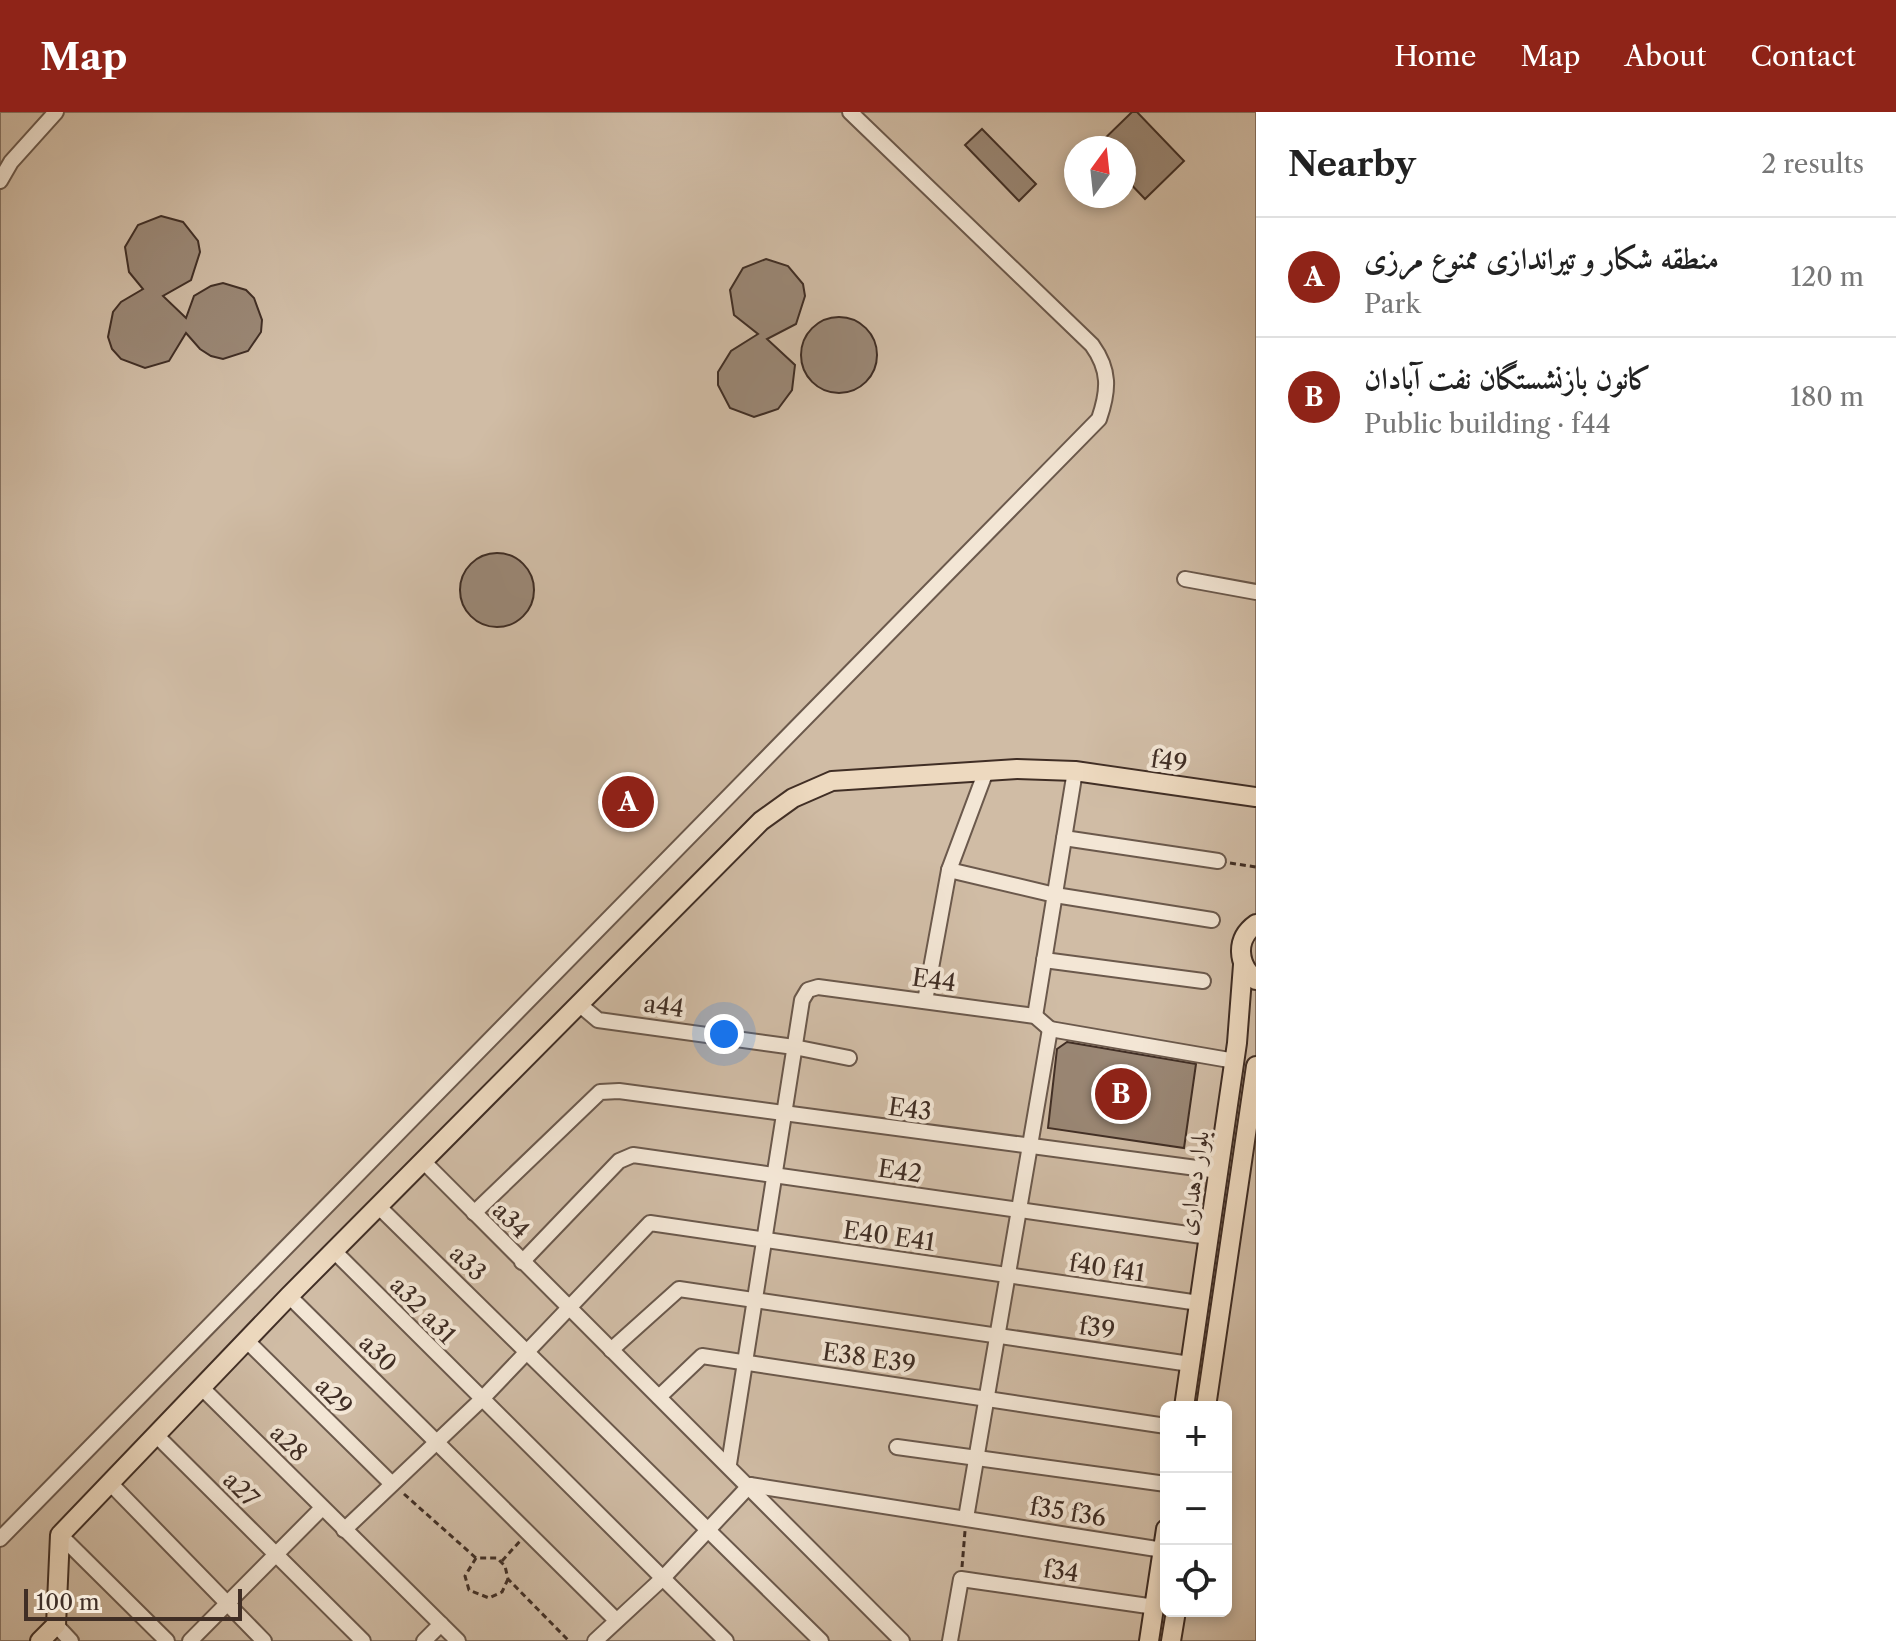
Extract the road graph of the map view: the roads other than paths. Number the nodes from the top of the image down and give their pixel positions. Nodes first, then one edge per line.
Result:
1 (56, 112) edge
2 (850, 112) edge
3 (0, 181) edge
4 (1185, 579) dead end
5 (1256, 592) edge
6 (986, 771) junction
7 (1075, 771) junction
8 (1256, 797) edge
9 (1064, 838) junction
10 (1218, 861) road end
11 (949, 870) junction
12 (1055, 895) junction
13 (1212, 920) dead end
14 (1255, 920) edge
15 (1044, 960) junction
16 (1243, 965) junction
17 (1256, 980) edge
18 (1203, 981) dead end
19 (925, 1001) junction
20 (580, 1005) junction
21 (1035, 1016) junction
22 (1050, 1029) junction
23 (794, 1047) junction
24 (849, 1058) dead end
25 (1235, 1061) junction
26 (1256, 1066) edge
27 (784, 1115) junction
28 (1030, 1148) junction
29 (424, 1162) junction
30 (1219, 1171) junction
31 (774, 1175) junction
32 (379, 1207) junction
33 (1019, 1210) junction
34 (474, 1213) junction
35 (1209, 1237) junction
36 (764, 1240) junction
37 (334, 1251) junction
38 (522, 1262) junction
39 (1008, 1276) junction
40 (289, 1296) junction
41 (755, 1300) junction
42 (1199, 1303) junction
43 (568, 1308) junction
44 (998, 1336) junction
45 (246, 1340) junction
46 (611, 1350) junction
47 (527, 1351) junction
48 (745, 1362) junction
49 (1190, 1364) junction
50 (202, 1388) junction
51 (659, 1397) junction
52 (987, 1397) junction
53 (481, 1400) junction
54 (1185, 1401) edge
55 (1207, 1401) edge
56 (1160, 1425) edge
57 (155, 1434) junction
58 (437, 1442) junction
59 (897, 1447) dead end
60 (977, 1458) junction
61 (729, 1464) junction
62 (110, 1483) junction
63 (391, 1483) junction
64 (1160, 1483) edge
65 (750, 1485) junction
66 (322, 1508) junction
67 (966, 1518) junction
68 (344, 1530) junction
69 (709, 1530) junction
70 (60, 1535) junction
71 (0, 1539) edge
72 (1160, 1550) edge
73 (275, 1554) junction
74 (1160, 1571) edge
75 (663, 1578) junction
76 (227, 1602) junction
77 (1155, 1607) junction
78 (1175, 1617) edge
79 (616, 1620) junction
80 (441, 1624) junction
81 (56, 1625) junction
82 (1173, 1638) edge
83 (40, 1641) edge
84 (71, 1641) edge
85 (167, 1641) edge
86 (190, 1641) edge
87 (264, 1641) edge
88 (363, 1641) edge
89 (424, 1641) edge
90 (458, 1641) edge
91 (595, 1641) edge
92 (726, 1641) edge
93 (821, 1641) edge
94 (902, 1641) edge
95 (950, 1641) edge
96 (1149, 1641) edge

1 - 3 street
2 - 71 street
4 - 5 street
6 - 7 main road, f49
6 - 11 street
6 - 20 main road, f49
7 - 8 main road, f49
7 - 9 street
9 - 10 street
9 - 12 street
11 - 12 street
11 - 19 street
12 - 13 street
12 - 15 street
14 - 16 main road, بلوار دهداری
15 - 18 street
15 - 21 street
16 - 17 main road
16 - 25 main road, بلوار دهداری
19 - 21 street, E44
19 - 23 street, E44
20 - 23 street, a44
20 - 29 main road, f49
21 - 22 street
22 - 25 street
22 - 28 street
23 - 24 street, a44
23 - 27 street
25 - 30 main road, بلوار دهداری
26 - 55 main road, بلوار دهداری
27 - 28 street, E43
27 - 31 street
27 - 34 street, E43
28 - 30 street, E43
28 - 33 street
29 - 32 main road, f49
29 - 34 street, a34
30 - 35 main road, بلوار دهداری
31 - 33 street, E42
31 - 36 street
31 - 38 street, E42
32 - 37 main road, f49
32 - 47 street, a33
33 - 35 street, E42
33 - 39 street
34 - 38 street, a34
35 - 42 main road, بلوار دهداری
36 - 39 street, E40 E41
36 - 41 street
36 - 43 street, E40 E41
37 - 40 main road, f49
37 - 53 street, a32 a31
38 - 43 street, a34
39 - 42 street, f40 f41
39 - 44 street
40 - 45 main road, f49
40 - 58 street, a30
41 - 44 street, f39
41 - 46 street, f39
41 - 48 street
42 - 49 main road, بلوار دهداری
43 - 46 street, a34
43 - 47 street
44 - 49 street, f39
44 - 52 street
45 - 50 main road, f49
45 - 63 street, a29
46 - 51 street, a34
47 - 53 street
47 - 69 street, a33
48 - 51 street, E38 E39
48 - 52 street, E38 E39
48 - 61 street
49 - 54 main road, بلوار دهداری
50 - 57 main road, f49
50 - 66 street, a28
51 - 61 street, a34
52 - 56 street, E38 E39
52 - 60 street
53 - 58 street
53 - 75 street, a32 a31
57 - 62 main road, f49
57 - 73 street, a27
58 - 63 street
58 - 79 street, a30
59 - 60 street
60 - 64 street
60 - 67 street
61 - 65 street, a34
62 - 70 main road, f49
62 - 76 street
63 - 68 street
65 - 67 street, f35 f36
65 - 69 street
65 - 94 street, a34
66 - 68 street, a28
66 - 73 street
67 - 72 street, f35 f36
68 - 80 street, a28
69 - 75 street
69 - 93 street, a33
70 - 81 main road
70 - 85 street
73 - 76 street
73 - 88 street, a27
74 - 77 main road
75 - 79 street
75 - 92 street, a32 a31
76 - 86 street
76 - 87 street
77 - 95 street, f34
77 - 96 main road
78 - 82 main road
79 - 91 street
80 - 89 street
80 - 90 street, a28
81 - 83 main road
81 - 84 street

